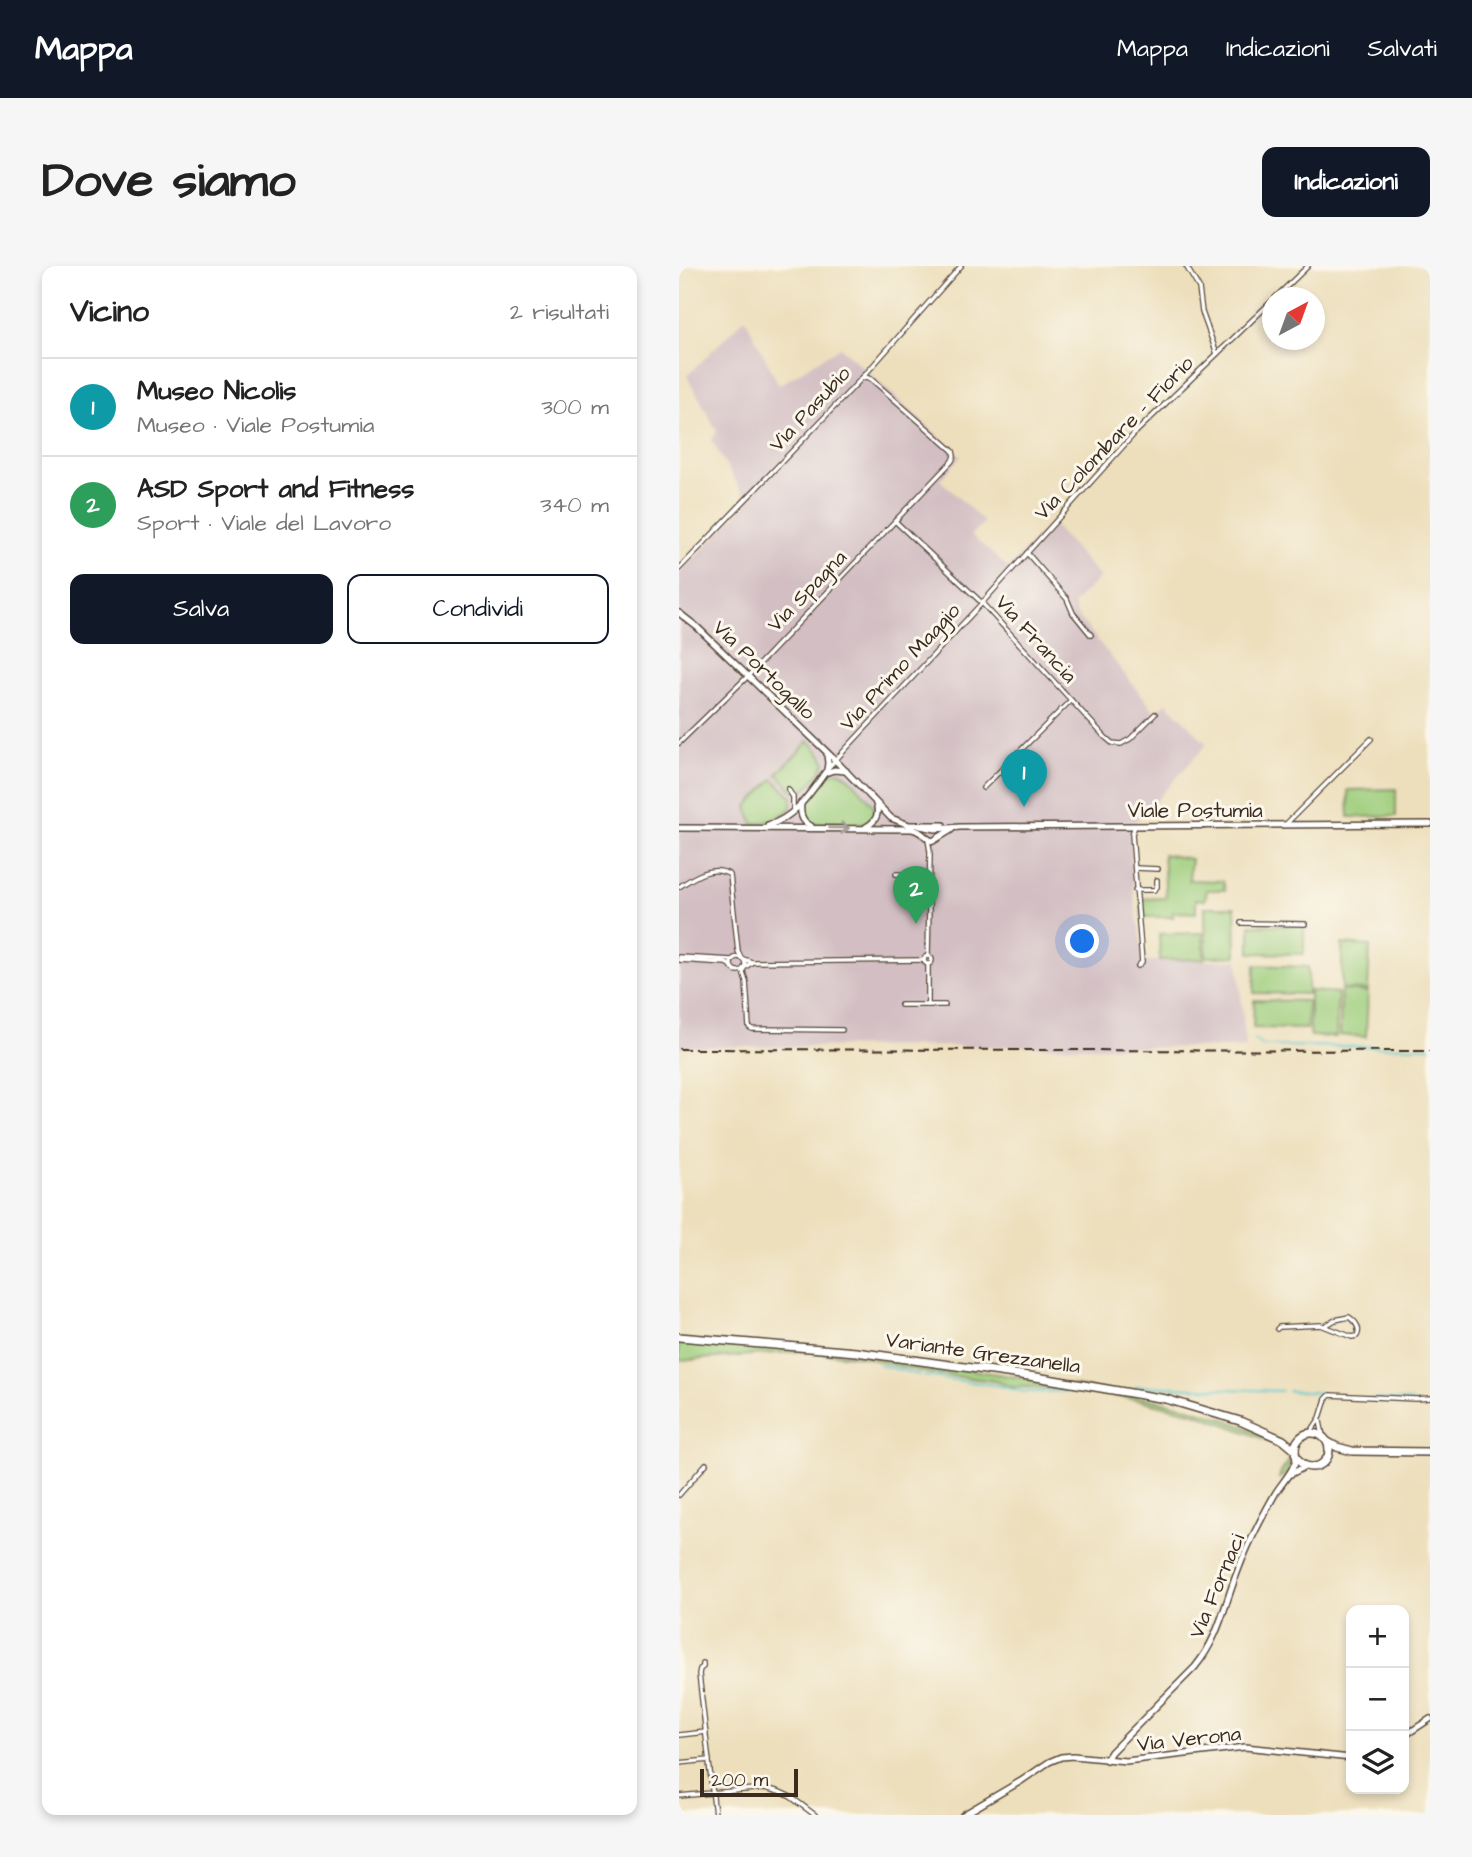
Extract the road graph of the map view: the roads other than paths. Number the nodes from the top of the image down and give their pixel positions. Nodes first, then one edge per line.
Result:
1 (961, 266) edge
2 (1186, 266) edge
3 (1308, 266) edge
4 (1286, 287) edge
5 (1262, 311) edge
6 (1217, 354) junction
7 (862, 378) junction
8 (895, 521) junction
9 (1027, 553) junction
10 (679, 569) edge
11 (982, 603) junction
12 (679, 613) edge
13 (1091, 635) dead end
14 (747, 677) junction
15 (1071, 701) junction
16 (1155, 714) dead end
17 (1371, 739) dead end
18 (679, 743) edge
19 (826, 752) junction
20 (841, 753) junction
21 (835, 760) junction
22 (846, 771) junction
23 (826, 772) junction
24 (983, 788) dead end
25 (788, 789) dead end
26 (801, 803) junction
27 (876, 803) junction
28 (792, 812) junction
29 (1430, 824) edge
30 (1285, 825) junction
31 (920, 826) junction
32 (1135, 826) junction
33 (752, 827) junction
34 (960, 827) junction
35 (679, 828) edge
36 (814, 828) junction
37 (863, 828) junction
38 (933, 829) junction
39 (932, 838) junction
40 (1135, 868) junction
41 (1158, 869) dead end
42 (896, 874) dead end
43 (929, 876) junction
44 (1157, 880) dead end
45 (679, 887) edge
46 (1135, 890) junction
47 (1241, 923) dead end
48 (1305, 924) dead end
49 (737, 951) junction
50 (742, 958) junction
51 (679, 959) edge
52 (732, 961) junction
53 (752, 962) junction
54 (926, 962) junction
55 (1138, 966) dead end
56 (744, 968) junction
57 (738, 971) junction
58 (745, 977) junction
59 (901, 1005) dead end
60 (928, 1005) junction
61 (944, 1005) dead end
62 (842, 1030) dead end
63 (1325, 1326) junction
64 (1277, 1329) dead end
65 (679, 1337) edge
66 (1430, 1398) edge
67 (1320, 1418) junction
68 (1310, 1433) junction
69 (1275, 1436) junction
70 (1301, 1437) junction
71 (1325, 1439) junction
72 (1352, 1451) junction
73 (1430, 1452) edge
74 (1296, 1453) junction
75 (1327, 1458) junction
76 (706, 1464) dead end
77 (1306, 1466) junction
78 (1288, 1476) junction
79 (679, 1495) edge
80 (703, 1662) dead end
81 (1430, 1719) edge
82 (706, 1732) junction
83 (1409, 1733) edge
84 (679, 1735) edge
85 (1346, 1757) edge
86 (709, 1760) junction
87 (1106, 1760) junction
88 (679, 1763) edge
89 (713, 1794) junction
90 (679, 1796) edge
91 (715, 1815) edge
92 (815, 1815) edge
93 (963, 1815) edge

1 - 7 street, Via Pasubio
2 - 6 street
3 - 4 street, Via Colombare - Fiorio
5 - 6 street, Via Colombare - Fiorio
6 - 9 street, Via Colombare - Fiorio
7 - 8 street, Via Spagna
7 - 10 street, Via Pasubio
8 - 11 street, Via Francia
8 - 14 street, Via Spagna
9 - 11 street, Via Colombare - Fiorio
9 - 13 street
11 - 15 street, Via Francia
11 - 20 street, Via Primo Maggio
12 - 14 main road, Via Portogallo
14 - 18 street, Via Spagna
14 - 19 main road, Via Portogallo
15 - 16 street, Via Francia
15 - 24 street
17 - 30 street
19 - 20 street, Via Primo Maggio
19 - 21 main road, Via Portogallo
19 - 23 main road
20 - 21 street, Via Primo Maggio
20 - 22 street, Via Primo Maggio
21 - 22 main road, Via Portogallo
21 - 23 street, Via Primo Maggio
22 - 23 main road
22 - 27 main road, Via Primo Maggio
23 - 26 main road, Via Primo Maggio
25 - 28 street
26 - 28 main road
26 - 36 main road
27 - 31 main road, Via Primo Maggio
27 - 37 main road
28 - 33 main road
29 - 30 main road, Viale Postumia
30 - 32 main road, Viale Postumia
31 - 34 main road, Viale Postumia
31 - 38 main road, Viale Postumia
32 - 34 main road, Viale Postumia
32 - 40 street
33 - 35 main road
33 - 36 main road
34 - 38 main road, Viale Postumia
34 - 39 main road, Viale Postumia
36 -> 37 main road
37 - 39 main road
38 - 39 main road
38 - 39 main road
39 - 43 street
40 - 41 street
40 - 46 street
42 - 43 street
43 - 54 street
44 - 46 street
45 - 49 street
46 - 55 street
47 - 48 street
49 - 50 street
49 - 52 street
50 - 52 street
50 - 53 street
50 - 56 street
51 - 52 street
52 - 57 street
53 - 54 street
53 - 56 street
54 - 60 street
56 - 57 street
56 - 58 street
57 - 58 street
58 - 62 street
59 - 60 street
60 - 61 street
63 - 63 street
63 - 64 street
65 - 69 main road, Variante Grezzanella
66 - 67 street
67 - 68 street
67 - 71 street
68 - 70 main road, Variante Grezzanella
68 - 71 main road
69 - 70 main road, Variante Grezzanella
69 - 74 main road, Variante Grezzanella
70 - 74 main road
71 - 72 main road
71 - 75 main road
72 - 73 main road
72 - 75 main road
74 - 77 main road, Variante Grezzanella
74 - 78 main road, Via Fornaci
75 - 77 main road
76 - 79 street
77 - 78 main road
78 - 87 main road, Via Fornaci
80 - 82 street
81 - 83 main road
82 - 84 street
82 - 86 street
85 - 87 main road, Via Verona
86 - 88 street
86 - 89 street
87 - 93 main road, Via Verona
89 - 90 street
89 - 91 street
89 - 92 street

